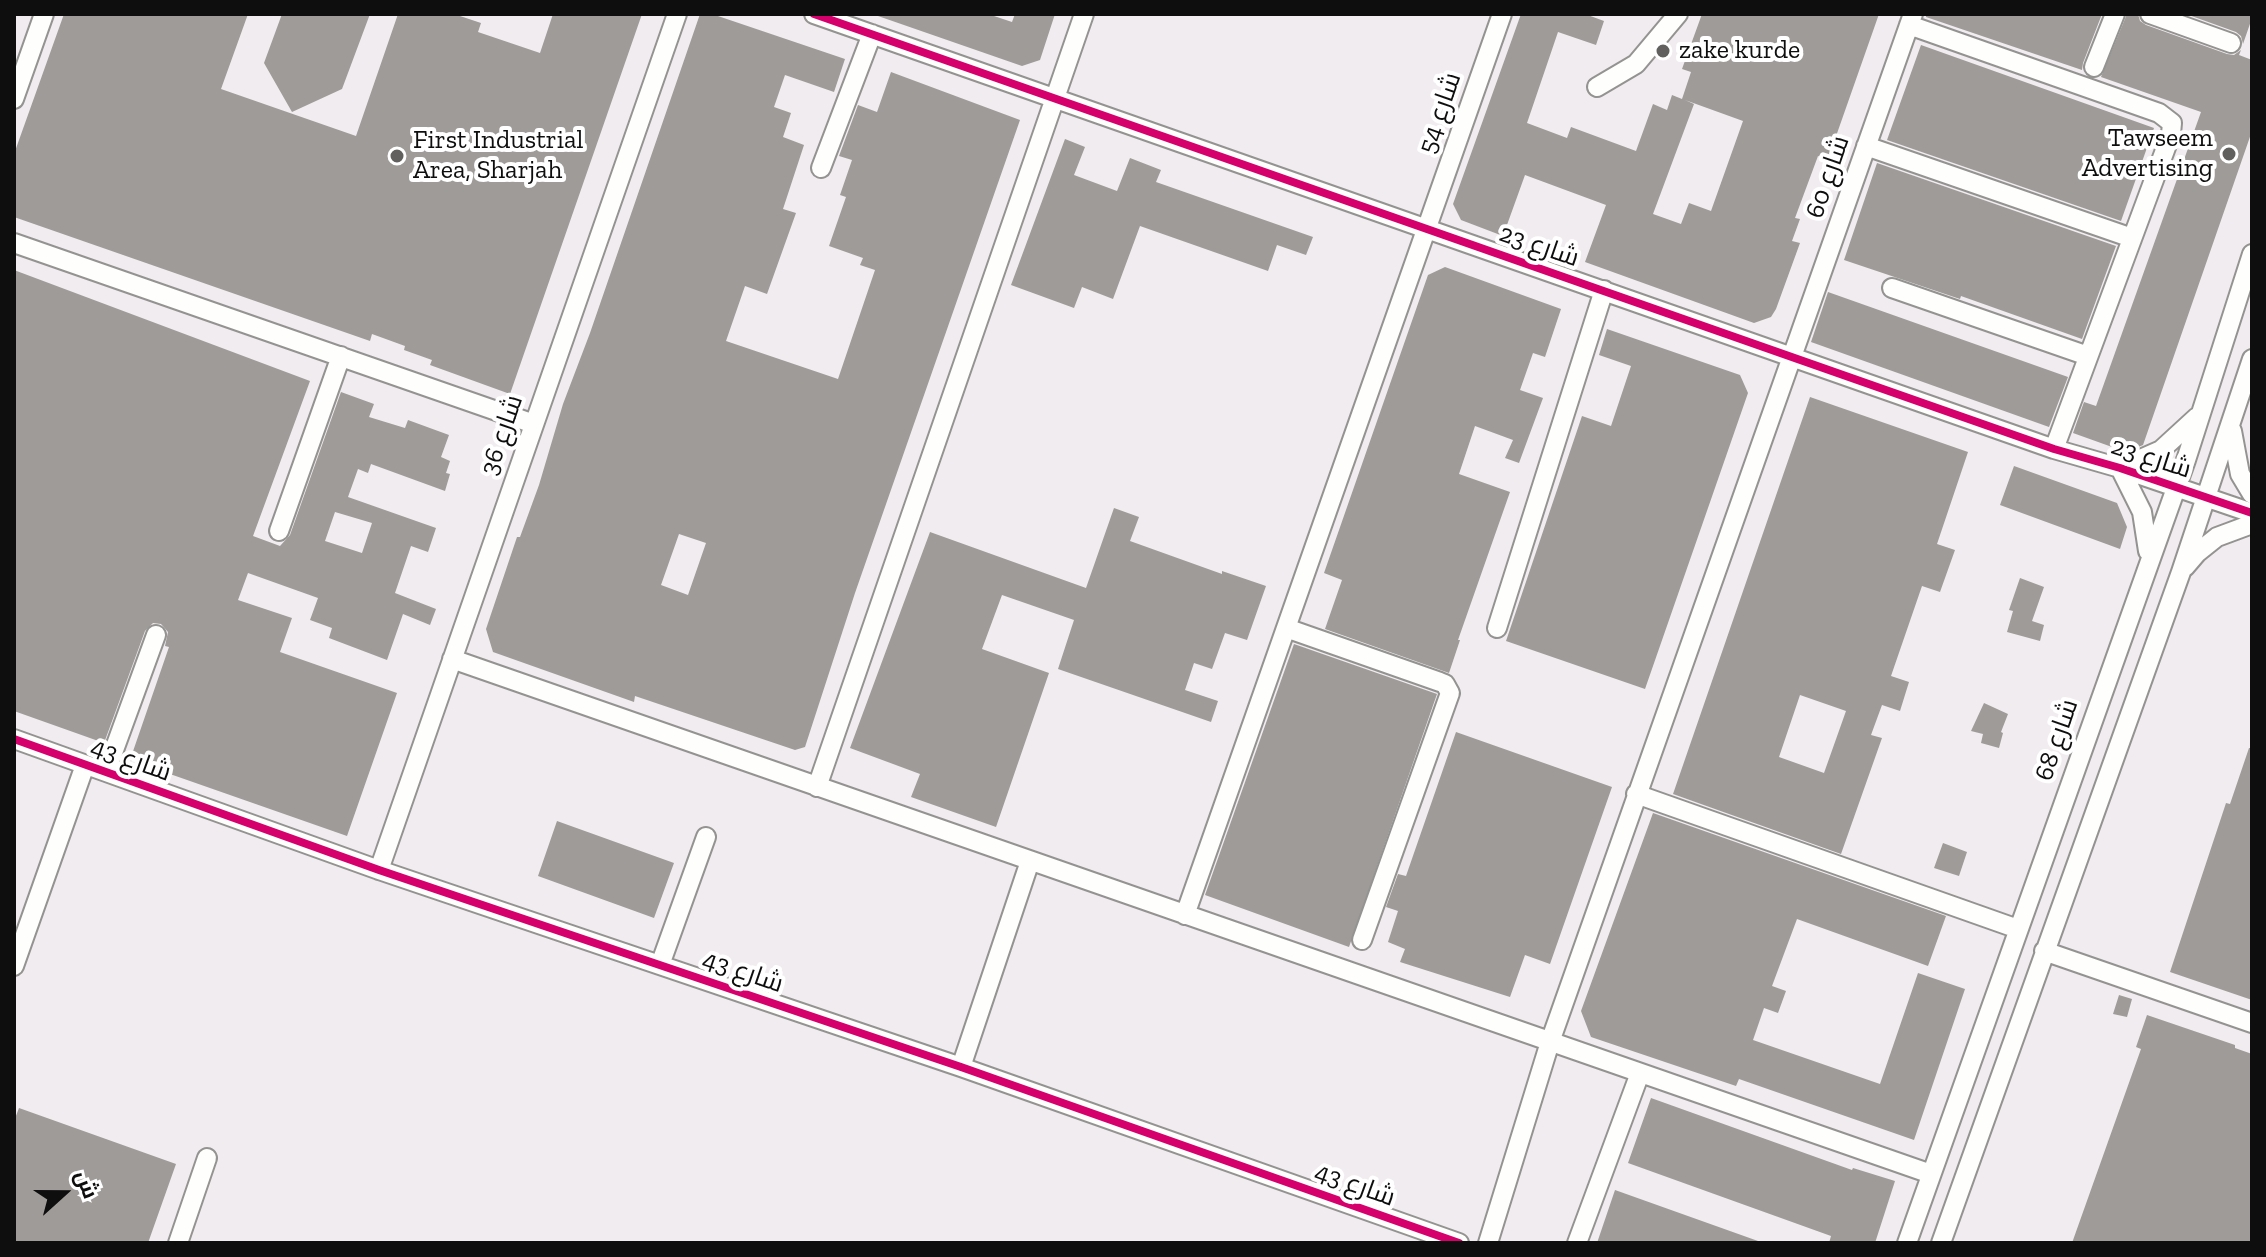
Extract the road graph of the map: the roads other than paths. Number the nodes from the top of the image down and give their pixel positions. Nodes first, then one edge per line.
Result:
1 (44, 14) edge
2 (814, 14) edge
3 (1084, 14) edge
4 (1502, 14) edge
5 (1678, 14) edge
6 (2115, 14) edge
7 (2150, 14) edge
8 (676, 15) edge
9 (1911, 19) edge
10 (872, 34) junction
11 (2231, 43) dead end
12 (2094, 67) dead end
13 (1597, 87) dead end
14 (1054, 98) junction
15 (14, 99) edge
16 (1866, 146) junction
17 (821, 168) dead end
18 (1428, 228) junction
19 (2132, 238) junction
20 (14, 243) edge
21 (2252, 254) edge
22 (1892, 288) dead end
23 (1604, 290) junction
24 (341, 356) junction
25 (1792, 356) junction
26 (2088, 356) junction
27 (2252, 359) edge
28 (2201, 412) junction
29 (534, 424) junction
30 (2231, 424) junction
31 (2054, 449) junction
32 (2120, 468) junction
33 (2175, 486) junction
34 (2252, 494) edge
35 (2206, 497) junction
36 (2252, 513) edge
37 (2252, 524) edge
38 (279, 531) dead end
39 (2148, 559) junction
40 (2181, 572) junction
41 (1286, 628) junction
42 (1497, 628) dead end
43 (156, 635) dead end
44 (452, 659) junction
45 (14, 739) edge
46 (85, 765) junction
47 (106, 772) junction
48 (817, 787) junction
49 (1636, 794) junction
50 (706, 837) dead end
51 (1030, 861) junction
52 (379, 870) junction
53 (1185, 915) junction
54 (2018, 929) junction
55 (1362, 940) dead end
56 (2044, 951) junction
57 (660, 965) junction
58 (14, 966) edge
59 (2252, 1023) edge
60 (1550, 1042) junction
61 (961, 1067) junction
62 (1640, 1073) junction
63 (207, 1158) dead end
64 (1931, 1174) junction
65 (178, 1243) edge
66 (1459, 1243) edge
67 (1488, 1243) edge
68 (1577, 1243) edge
69 (1907, 1243) edge
70 (1941, 1243) edge

1 - 15 street
2 - 10 street, شارع 23
3 - 14 street
4 - 18 street, شارع 54
5 - 13 street
6 - 12 street
7 - 11 street
8 - 29 street, شارع 36
9 - 16 street, شارع 60
9 - 19 street
10 - 14 street, شارع 23
10 - 17 street
14 - 18 street, شارع 23
14 - 48 street
16 - 19 street
16 - 25 street, شارع 60
18 - 23 street, شارع 23
18 - 41 street, شارع 54
19 - 26 street
20 - 24 street
21 - 28 street, شارع 68
22 - 26 street
23 - 25 street, شارع 23
23 - 42 street
24 - 29 street
24 - 38 street
25 - 31 street, شارع 23
25 - 49 street, شارع 60
26 - 31 street
27 - 30 street
28 - 32 street
28 - 33 street, شارع 68
29 - 44 street, شارع 36
30 - 34 street
30 - 35 street
31 - 32 street, شارع 23
32 - 33 street, شارع 23
32 - 39 street
33 - 35 street, شارع 23
33 - 39 street, شارع 68
35 - 36 street, شارع 23
35 - 40 street
37 - 40 street
39 - 54 street, شارع 68
40 - 56 street
41 - 53 street, شارع 54
41 - 55 street
43 - 47 street
44 - 48 street
44 - 52 street, شارع 36
45 - 46 street, شارع 43
46 - 47 street, شارع 43
46 - 58 street
47 - 52 street, شارع 43
48 - 51 street
49 - 54 street
49 - 60 street, شارع 60
50 - 57 street
51 - 53 street
51 - 61 street
52 - 57 street, شارع 43
53 - 60 street
54 - 64 street, شارع 68
56 - 59 street
56 - 70 street
57 - 61 street, شارع 43
60 - 62 street
60 - 67 street, شارع 60
61 - 66 street, شارع 43
62 - 64 street
62 - 68 street
63 - 65 street
64 - 69 street, شارع 68

